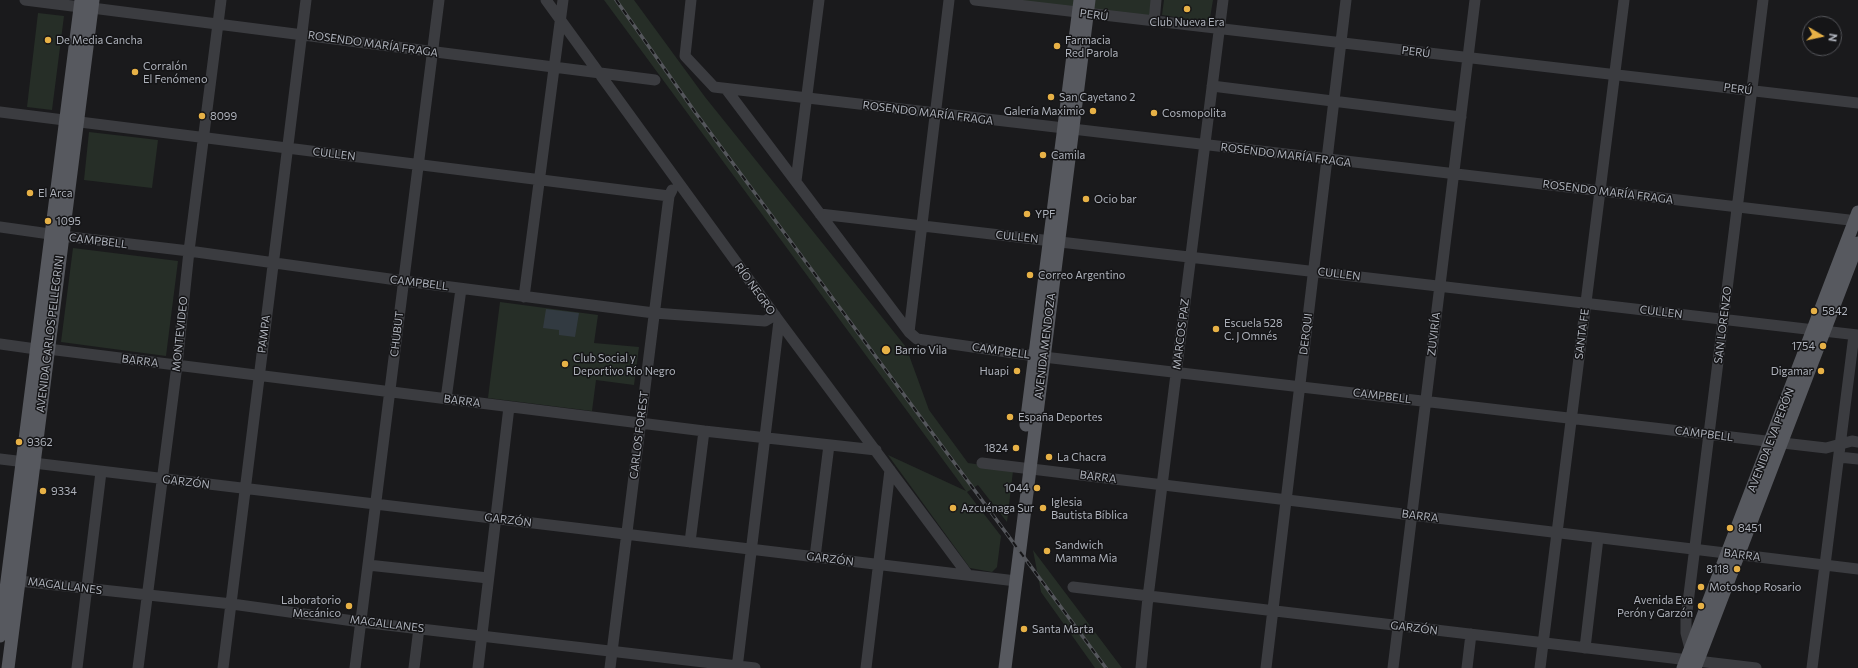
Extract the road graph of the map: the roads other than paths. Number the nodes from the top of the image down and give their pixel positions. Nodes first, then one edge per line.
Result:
1 (25, 0) edge
2 (221, 0) edge
3 (306, 0) edge
4 (439, 0) edge
5 (546, 0) edge
6 (563, 0) edge
7 (692, 0) edge
8 (819, 0) edge
9 (949, 0) edge
10 (975, 0) edge
11 (1089, 0) edge
12 (1156, 0) edge
13 (1224, 0) edge
14 (1346, 0) edge
15 (1475, 0) edge
16 (1624, 0) edge
17 (1763, 0) edge
18 (1010, 2) edge
19 (86, 4) edge
20 (1082, 9) edge
21 (560, 20) junction
22 (1154, 22) junction
23 (218, 24) junction
24 (1220, 29) junction
25 (301, 35) junction
26 (1341, 43) junction
27 (433, 52) junction
28 (1468, 58) junction
29 (555, 68) junction
30 (598, 73) junction
31 (1614, 75) junction
32 (655, 80) dead end
33 (1212, 86) junction
34 (726, 89) junction
35 (1752, 91) junction
36 (807, 98) junction
37 (1334, 101) junction
38 (1858, 103) edge
39 (0, 112) edge
40 (935, 113) junction
41 (1461, 117) junction
42 (71, 121) junction
43 (1068, 129) junction
44 (203, 138) junction
45 (1205, 145) junction
46 (287, 148) junction
47 (1327, 160) junction
48 (418, 165) junction
49 (1454, 174) junction
50 (540, 180) junction
51 (676, 180) junction
52 (796, 181) junction
53 (1600, 192) junction
54 (669, 196) junction
55 (1737, 208) junction
56 (820, 214) junction
57 (1857, 218) edge
58 (922, 226) junction
59 (0, 227) edge
60 (56, 235) junction
61 (1054, 241) junction
62 (1858, 243) edge
63 (189, 251) junction
64 (1191, 257) junction
65 (274, 263) junction
66 (1314, 271) junction
67 (404, 282) junction
68 (1440, 286) junction
69 (461, 289) junction
70 (524, 296) junction
71 (1586, 303) junction
72 (654, 313) junction
73 (777, 318) junction
74 (1723, 320) junction
75 (1819, 331) junction
76 (909, 332) junction
77 (1856, 335) edge
78 (0, 344) edge
79 (42, 349) junction
80 (1040, 356) junction
81 (177, 365) junction
82 (1176, 372) junction
83 (259, 375) junction
84 (1300, 387) junction
85 (390, 392) junction
86 (446, 399) junction
87 (1426, 401) junction
88 (509, 406) junction
89 (1572, 418) junction
90 (641, 423) junction
91 (704, 431) junction
92 (1709, 434) junction
93 (765, 437) junction
94 (1776, 442) junction
95 (1858, 442) edge
96 (1840, 444) junction
97 (829, 445) junction
98 (876, 450) junction
99 (1839, 457) junction
100 (0, 459) edge
101 (1858, 459) edge
102 (28, 463) junction
103 (982, 464) dead end
104 (1025, 469) junction
105 (890, 470) junction
106 (101, 472) junction
107 (162, 479) junction
108 (1162, 485) junction
109 (246, 489) junction
110 (1286, 500) junction
111 (376, 504) junction
112 (1412, 515) junction
113 (495, 519) junction
114 (1557, 533) junction
115 (627, 534) junction
116 (1598, 538) junction
117 (690, 542) junction
118 (1695, 549) junction
119 (751, 550) junction
120 (1733, 554) junction
121 (815, 557) junction
122 (879, 564) junction
123 (1825, 565) junction
124 (368, 566) junction
125 (1858, 569) edge
126 (968, 575) junction
127 (488, 578) junction
128 (9, 579) edge
129 (1012, 580) junction
130 (1073, 587) dead end
131 (87, 589) junction
132 (146, 595) junction
133 (1148, 597) junction
134 (232, 604) junction
135 (1273, 611) junction
136 (361, 622) junction
137 (1398, 626) junction
138 (419, 628) junction
139 (1471, 634) junction
140 (0, 636) edge
141 (481, 636) junction
142 (1544, 643) junction
143 (1585, 648) junction
144 (612, 652) junction
145 (1691, 661) edge
146 (737, 667) edge
147 (8, 668) edge
148 (77, 668) edge
149 (138, 668) edge
150 (223, 668) edge
151 (355, 668) edge
152 (414, 668) edge
153 (478, 668) edge
154 (610, 668) edge
155 (755, 668) edge
156 (866, 668) edge
157 (996, 668) edge
158 (1005, 668) edge
159 (1141, 668) edge
160 (1266, 668) edge
161 (1393, 668) edge
162 (1467, 668) edge
163 (1540, 668) edge
164 (1756, 668) edge
165 (1812, 668) edge

1 - 19 street, ROSENDO MARÍA FRAGA
2 - 23 street, MONTEVIDEO
3 - 25 street, PAMPA
4 - 27 street, CHUBUT
5 - 21 street, RÍO NEGRO
6 - 21 street
7 - 34 street, ROSENDO MARÍA FRAGA
8 - 36 street
9 - 40 street
10 - 18 street, PERÚ
11 - 20 main road, AVENIDA MENDOZA
12 - 22 street
13 - 24 street, MARCOS PAZ
14 - 26 street, DERQUI
15 - 28 street, ZUVIRÍA
16 - 31 street, SANTA FE
17 - 35 street, SAN LORENZO
18 - 20 street, PERÚ
19 - 23 street, ROSENDO MARÍA FRAGA
19 - 42 main road, AVENIDA CARLOS PELLEGRINI
20 - 22 street, PERÚ
20 - 43 main road, AVENIDA MENDOZA
21 - 29 street
21 - 30 street, RÍO NEGRO
22 - 24 street, PERÚ
23 - 25 street, ROSENDO MARÍA FRAGA
23 - 44 street, MONTEVIDEO
24 - 26 street, PERÚ
24 - 33 street, MARCOS PAZ
25 - 27 street, ROSENDO MARÍA FRAGA
25 - 46 street, PAMPA
26 - 28 street, PERÚ
26 - 37 street, DERQUI
27 - 29 street, ROSENDO MARÍA FRAGA
27 - 48 street, CHUBUT
28 - 31 street, PERÚ
28 - 41 street, ZUVIRÍA
29 - 30 street, ROSENDO MARÍA FRAGA
29 - 50 street
30 - 32 street, ROSENDO MARÍA FRAGA
30 - 51 street, RÍO NEGRO
31 - 35 street, PERÚ
31 - 53 street, SANTA FE
33 - 37 street
33 - 45 street, MARCOS PAZ
34 - 36 street, ROSENDO MARÍA FRAGA
34 - 52 street
35 - 38 street, PERÚ
35 - 55 street, SAN LORENZO
36 - 40 street, ROSENDO MARÍA FRAGA
36 - 52 street
37 - 41 street
37 - 47 street, DERQUI
39 - 42 street, CULLEN
40 - 43 street, ROSENDO MARÍA FRAGA
40 - 58 street
41 - 49 street, ZUVIRÍA
42 - 44 street, CULLEN
42 - 60 main road, AVENIDA CARLOS PELLEGRINI
43 - 45 street, ROSENDO MARÍA FRAGA
43 - 61 main road, AVENIDA MENDOZA
44 - 46 street, CULLEN
44 - 63 street, MONTEVIDEO
45 - 47 street, ROSENDO MARÍA FRAGA
45 - 64 street, MARCOS PAZ
46 - 48 street, CULLEN
46 - 65 street, PAMPA
47 - 49 street, ROSENDO MARÍA FRAGA
47 - 66 street, DERQUI
48 - 50 street, CULLEN
48 - 67 street, CHUBUT
49 - 53 street, ROSENDO MARÍA FRAGA
49 - 68 street, ZUVIRÍA
50 - 54 street, CULLEN
50 - 70 street
51 - 54 street, CARLOS FOREST
51 - 73 street, RÍO NEGRO
52 - 56 street
53 - 55 street, ROSENDO MARÍA FRAGA
53 - 71 street, SANTA FE
54 - 72 street, CARLOS FOREST
55 - 57 street, ROSENDO MARÍA FRAGA
55 - 74 street, SAN LORENZO
56 - 58 street, CULLEN
56 - 76 street
57 - 75 main road, AVENIDA EVA PERÓN
58 - 61 street, CULLEN
58 - 76 street
59 - 60 street, CAMPBELL
60 - 63 street, CAMPBELL
60 - 79 main road, AVENIDA CARLOS PELLEGRINI
61 - 64 street, CULLEN
61 - 80 main road, AVENIDA MENDOZA
62 - 75 main road, AVENIDA EVA PERÓN
63 - 65 street, CAMPBELL
63 - 81 street, MONTEVIDEO
64 - 66 street, CULLEN
64 - 82 street, MARCOS PAZ
65 - 67 street, CAMPBELL
65 - 83 street, PAMPA
66 - 68 street, CULLEN
66 - 84 street, DERQUI
67 - 69 street, CAMPBELL
67 - 85 street, CHUBUT
68 - 71 street, CULLEN
68 - 87 street, ZUVIRÍA
69 - 70 street, CAMPBELL
69 - 86 street
70 - 72 street, CAMPBELL
71 - 74 street, CULLEN
71 - 89 street, SANTA FE
72 - 73 street, CAMPBELL
72 - 90 street, CARLOS FOREST
73 - 93 street
73 - 98 street, RÍO NEGRO
74 - 75 street, CULLEN
74 - 92 street, SAN LORENZO
75 - 77 street, CULLEN
75 - 94 main road, AVENIDA EVA PERÓN
76 - 80 street, CAMPBELL
77 - 96 street
78 - 79 street, BARRA
79 - 81 street, BARRA
79 - 102 main road, AVENIDA CARLOS PELLEGRINI
80 - 82 street, CAMPBELL
80 - 104 main road, AVENIDA MENDOZA
81 - 83 street, BARRA
81 - 107 street, MONTEVIDEO
82 - 84 street, CAMPBELL
82 - 108 street, MARCOS PAZ
83 - 85 street, BARRA
83 - 109 street, PAMPA
84 - 87 street, CAMPBELL
84 - 110 street, DERQUI
85 - 86 street, BARRA
85 - 111 street, CHUBUT
86 - 88 street, BARRA
87 - 89 street, CAMPBELL
87 - 112 street, ZUVIRÍA
88 - 90 street, BARRA
88 - 113 street
89 - 92 street, CAMPBELL
89 - 114 street, SANTA FE
90 - 91 street, BARRA
90 - 115 street, CARLOS FOREST
91 - 93 street, BARRA
91 - 117 street
92 - 94 street, CAMPBELL
92 - 118 street, SAN LORENZO
93 - 97 street, BARRA
93 - 119 street
94 - 96 street, CAMPBELL
94 - 120 main road, AVENIDA EVA PERÓN
95 - 96 street, CAMPBELL
96 - 99 street
97 - 98 street, BARRA
97 - 121 street
98 - 105 street, RÍO NEGRO
99 - 101 street
99 - 123 street
100 - 102 street, GARZÓN
102 - 106 street, GARZÓN
102 - 128 main road, AVENIDA CARLOS PELLEGRINI
103 - 104 street, BARRA
104 - 108 street, BARRA
104 - 129 main road, AVENIDA MENDOZA
105 - 122 street
105 - 126 street, RÍO NEGRO
106 - 107 street, GARZÓN
106 - 131 street
107 - 109 street, GARZÓN
107 - 132 street, MONTEVIDEO
108 - 110 street, BARRA
108 - 133 street, MARCOS PAZ
109 - 111 street, GARZÓN
109 - 134 street, PAMPA
110 - 112 street, BARRA
110 - 135 street, DERQUI
111 - 113 street, GARZÓN
111 - 124 street, CHUBUT
112 - 114 street, BARRA
112 - 137 street, ZUVIRÍA
113 - 115 street, GARZÓN
113 - 127 street
114 - 116 street, BARRA
114 - 142 street, SANTA FE
115 - 117 street, GARZÓN
115 - 144 street, CARLOS FOREST
116 - 118 street, BARRA
116 - 143 street
117 - 119 street, GARZÓN
118 - 120 street, BARRA
118 - 145 street, SAN LORENZO
119 - 121 street, GARZÓN
119 - 146 street
120 - 123 street, BARRA
120 - 145 main road, AVENIDA EVA PERÓN
121 - 122 street, GARZÓN
122 - 126 street, GARZÓN
122 - 156 street
123 - 125 street, BARRA
123 - 165 street
124 - 127 street
124 - 136 street, CHUBUT
126 - 129 street, GARZÓN
127 - 141 street
128 - 131 street, MAGALLANES
128 - 140 main road, AVENIDA CARLOS PELLEGRINI
128 - 147 main road, AVENIDA CARLOS PELLEGRINI
129 - 157 main road, AVENIDA MENDOZA
129 - 158 main road, AVENIDA MENDOZA
130 - 133 street, GARZÓN
131 - 132 street, MAGALLANES
131 - 148 street
132 - 134 street, MAGALLANES
132 - 149 street, MONTEVIDEO
133 - 135 street, GARZÓN
133 - 159 street, MARCOS PAZ
134 - 136 street, MAGALLANES
134 - 150 street, PAMPA
135 - 137 street, GARZÓN
135 - 160 street, DERQUI
136 - 138 street, MAGALLANES
136 - 151 street, CHUBUT
137 - 139 street, GARZÓN
137 - 161 street, ZUVIRÍA
138 - 141 street, MAGALLANES
138 - 152 street
139 - 142 street, GARZÓN
139 - 162 street
141 - 144 street, MAGALLANES
141 - 153 street
142 - 143 street, GARZÓN
142 - 163 street, SANTA FE
143 - 145 street, GARZÓN
144 - 146 street, MAGALLANES
144 - 154 street, CARLOS FOREST
145 - 164 street, GARZÓN
146 - 155 street, MAGALLANES

